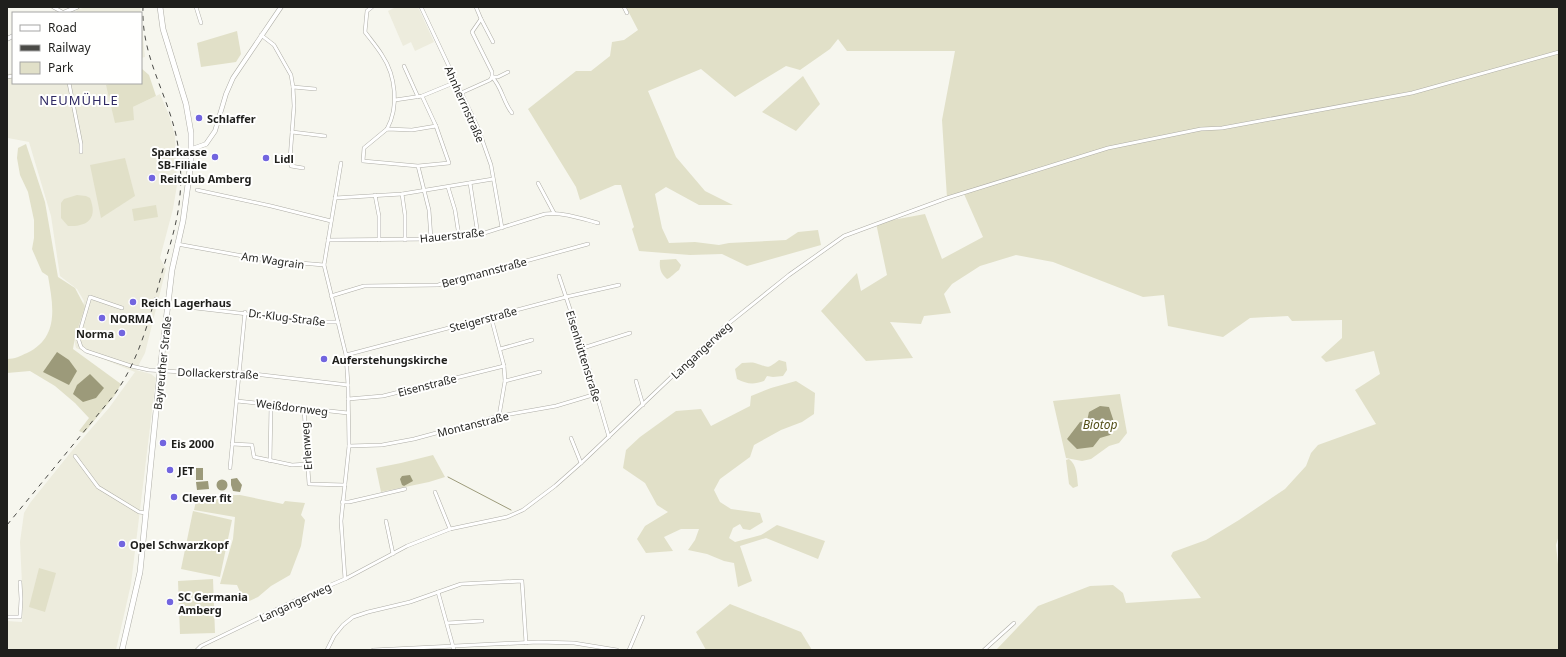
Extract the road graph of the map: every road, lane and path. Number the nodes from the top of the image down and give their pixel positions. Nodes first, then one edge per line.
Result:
1 (78, 7) edge
2 (160, 7) edge
3 (196, 7) edge
4 (281, 7) edge
5 (370, 7) edge
6 (421, 7) edge
7 (476, 7) edge
8 (624, 7) edge
9 (66, 12) edge
10 (627, 13) dead end
11 (481, 19) junction
12 (201, 23) dead end
13 (261, 35) junction
14 (493, 42) dead end
15 (1559, 52) edge
16 (404, 66) dead end
17 (508, 72) dead end
18 (492, 77) junction
19 (456, 82) junction
20 (69, 84) edge
21 (293, 87) junction
22 (315, 89) dead end
23 (461, 93) junction
24 (420, 97) junction
25 (395, 100) junction
26 (512, 113) dead end
27 (436, 126) junction
28 (387, 129) junction
29 (292, 132) junction
30 (326, 136) dead end
31 (192, 149) junction
32 (81, 152) dead end
33 (341, 163) dead end
34 (418, 166) junction
35 (303, 168) dead end
36 (493, 179) junction
37 (470, 183) junction
38 (538, 183) dead end
39 (448, 186) junction
40 (197, 190) dead end
41 (425, 191) junction
42 (402, 194) junction
43 (375, 195) junction
44 (336, 198) junction
45 (554, 213) junction
46 (331, 221) junction
47 (598, 223) dead end
48 (502, 228) junction
49 (478, 234) junction
50 (459, 236) junction
51 (431, 239) junction
52 (328, 240) junction
53 (380, 240) junction
54 (405, 240) junction
55 (177, 244) junction
56 (588, 244) dead end
57 (324, 265) junction
58 (559, 276) dead end
59 (619, 285) dead end
60 (331, 296) junction
61 (566, 297) junction
62 (187, 307) dead end
63 (122, 308) dead end
64 (244, 312) junction
65 (491, 317) junction
66 (338, 322) junction
67 (630, 333) dead end
68 (532, 340) dead end
69 (583, 348) junction
70 (500, 349) junction
71 (346, 355) junction
72 (504, 366) junction
73 (160, 371) junction
74 (238, 372) junction
75 (540, 372) dead end
76 (505, 381) junction
77 (636, 381) dead end
78 (348, 385) junction
79 (596, 394) junction
80 (348, 399) junction
81 (237, 401) junction
82 (270, 405) junction
83 (643, 405) junction
84 (304, 409) junction
85 (348, 413) junction
86 (499, 416) junction
87 (609, 437) junction
88 (571, 438) dead end
89 (232, 444) junction
90 (349, 446) junction
91 (75, 456) dead end
92 (270, 461) junction
93 (581, 463) junction
94 (308, 464) junction
95 (230, 468) dead end
96 (345, 485) junction
97 (405, 489) dead end
98 (435, 492) dead end
99 (342, 502) junction
100 (146, 513) junction
101 (386, 522) dead end
102 (450, 529) junction
103 (393, 554) junction
104 (345, 579) junction
105 (20, 582) dead end
106 (438, 592) junction
107 (7, 617) edge
108 (643, 617) dead end
109 (482, 621) dead end
110 (447, 623) junction
111 (1014, 623) dead end
112 (526, 643) junction
113 (454, 649) edge
114 (122, 650) edge
115 (197, 650) edge
116 (327, 650) edge
117 (373, 650) edge
118 (617, 650) edge
119 (629, 650) edge
120 (984, 650) edge

1 - 9 street
2 - 31 main road, Bayreuther Straße
3 - 12 street
4 - 13 street
5 - 25 street
6 - 19 street, Ahnherrnstraße
7 - 11 street
8 - 10 street
11 - 14 street
11 - 18 street
13 - 21 street
13 - 31 street
15 - 83 street, Langangerweg
16 - 24 street
17 - 18 street
18 - 23 street
18 - 26 street
19 - 23 street, Ahnherrnstraße
19 - 24 street
20 - 32 street
21 - 22 street
21 - 29 street
23 - 36 street, Ahnherrnstraße
24 - 25 street
24 - 27 street
25 - 28 street
27 - 28 street
27 - 34 street
28 - 34 street
29 - 30 street
29 - 35 street
31 - 55 main road, Bayreuther Straße
33 - 44 street
34 - 41 street
36 - 37 street
36 - 48 street, Ahnherrnstraße
37 - 39 street
37 - 49 street
38 - 45 street
39 - 41 street
39 - 50 street
40 - 46 street
41 - 42 street
41 - 51 street
42 - 43 street
42 - 54 street
43 - 44 street
43 - 53 street
44 - 46 street
45 - 47 street, Hauerstraße
45 - 48 street, Hauerstraße
46 - 52 street
48 - 49 street, Hauerstraße
49 - 50 street, Hauerstraße
50 - 51 street, Hauerstraße
51 - 54 street, Hauerstraße
52 - 53 street, Hauerstraße
52 - 57 street
53 - 54 street, Hauerstraße
55 - 57 street, Am Wagrain
55 - 73 main road, Bayreuther Straße
56 - 60 street, Bergmannstraße
57 - 60 street
58 - 61 street, Eisenhüttenstraße
59 - 61 street, Steigerstraße
60 - 66 street
61 - 65 street, Steigerstraße
61 - 69 street, Eisenhüttenstraße
62 - 64 street, Dr.-Klug-Straße
63 - 73 street, Dollackerstraße
64 - 66 street, Dr.-Klug-Straße
64 - 74 street
65 - 70 street
65 - 71 street, Steigerstraße
66 - 71 street
67 - 69 street
68 - 70 street
69 - 79 street, Eisenhüttenstraße
70 - 72 street
71 - 78 street
72 - 76 street
72 - 80 street, Eisenstraße
73 - 74 street, Dollackerstraße
73 - 100 main road, Bayreuther Straße
74 - 78 street, Dollackerstraße
74 - 81 street
75 - 76 street
76 - 86 street
77 - 83 street
78 - 80 street
79 - 86 street, Montanstraße
79 - 87 street, Eisenhüttenstraße
80 - 85 street
81 - 82 street, Weißdornweg
81 - 89 street
82 - 84 street, Weißdornweg
82 - 92 street
83 - 87 street, Langangerweg
84 - 85 street, Weißdornweg
84 - 94 street, Erlenweg
85 - 90 street
86 - 90 street, Montanstraße
87 - 93 street, Langangerweg
88 - 93 street
89 - 92 street
89 - 95 street
90 - 96 street
91 - 100 street
92 - 94 street
93 - 102 street, Langangerweg
94 - 96 street, Erlenweg
96 - 99 street
97 - 99 street
98 - 102 street
99 - 104 street
100 - 114 main road, Bayreuther Straße
101 - 103 street
102 - 103 street, Langangerweg
103 - 104 street, Langangerweg
104 - 115 street, Langangerweg
105 - 107 street
106 - 110 street
106 - 112 street
106 - 116 street
108 - 119 street
109 - 110 street
110 - 113 street
111 - 120 street
112 - 113 street
112 - 118 street
113 - 117 street

